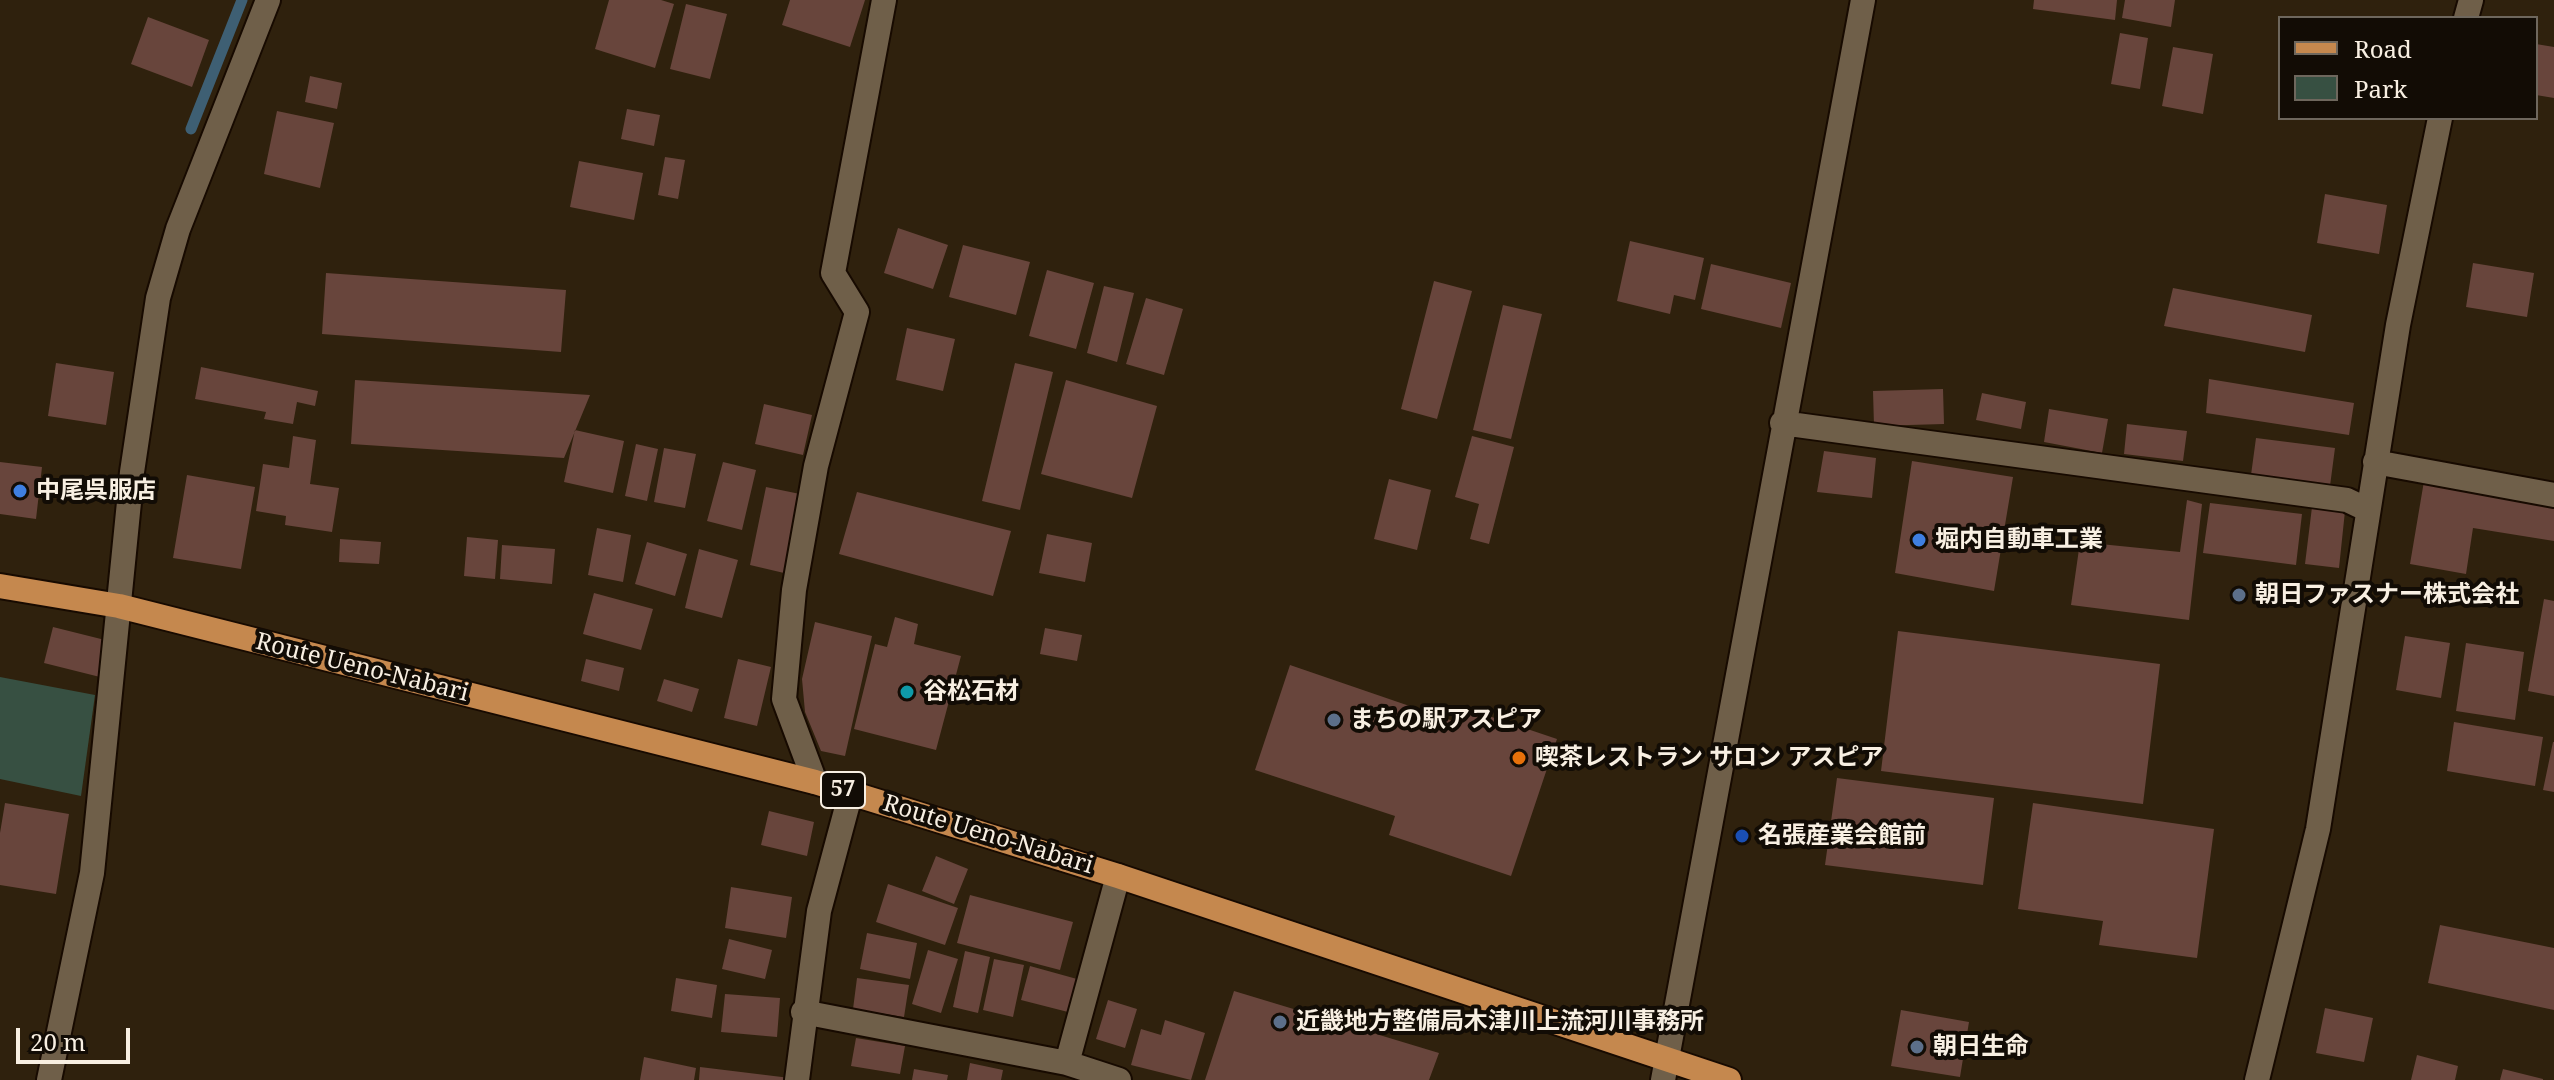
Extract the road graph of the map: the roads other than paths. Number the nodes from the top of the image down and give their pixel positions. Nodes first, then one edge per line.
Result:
1 (268, 0) edge
2 (884, 0) edge
3 (1863, 0) edge
4 (2440, 120) edge
5 (1782, 423) junction
6 (2375, 462) junction
7 (2554, 495) edge
8 (2368, 510) junction
9 (0, 586) edge
10 (119, 606) junction
11 (815, 782) junction
12 (851, 792) junction
13 (1118, 876) junction
14 (803, 1012) junction
15 (1067, 1063) junction
16 (1665, 1069) edge
17 (49, 1080) edge
18 (797, 1080) edge
19 (1119, 1080) edge
20 (1729, 1080) edge
21 (2257, 1080) edge

1 - 10 street
2 - 11 street
3 - 5 street
4 - 6 street
5 - 8 street
5 - 16 street
6 - 7 street
6 - 8 street
8 - 21 street
9 - 10 main road, Route Ueno-Nabari / 57
10 - 11 main road, Route Ueno-Nabari / 57
10 - 17 street
11 - 12 main road, Route Ueno-Nabari / 57
12 - 13 main road, Route Ueno-Nabari / 57
12 - 14 street
13 - 15 street
13 - 16 main road, Route Ueno-Nabari / 57
14 - 15 street
14 - 18 street
15 - 19 street
16 - 20 main road, Route Ueno-Nabari / 57

